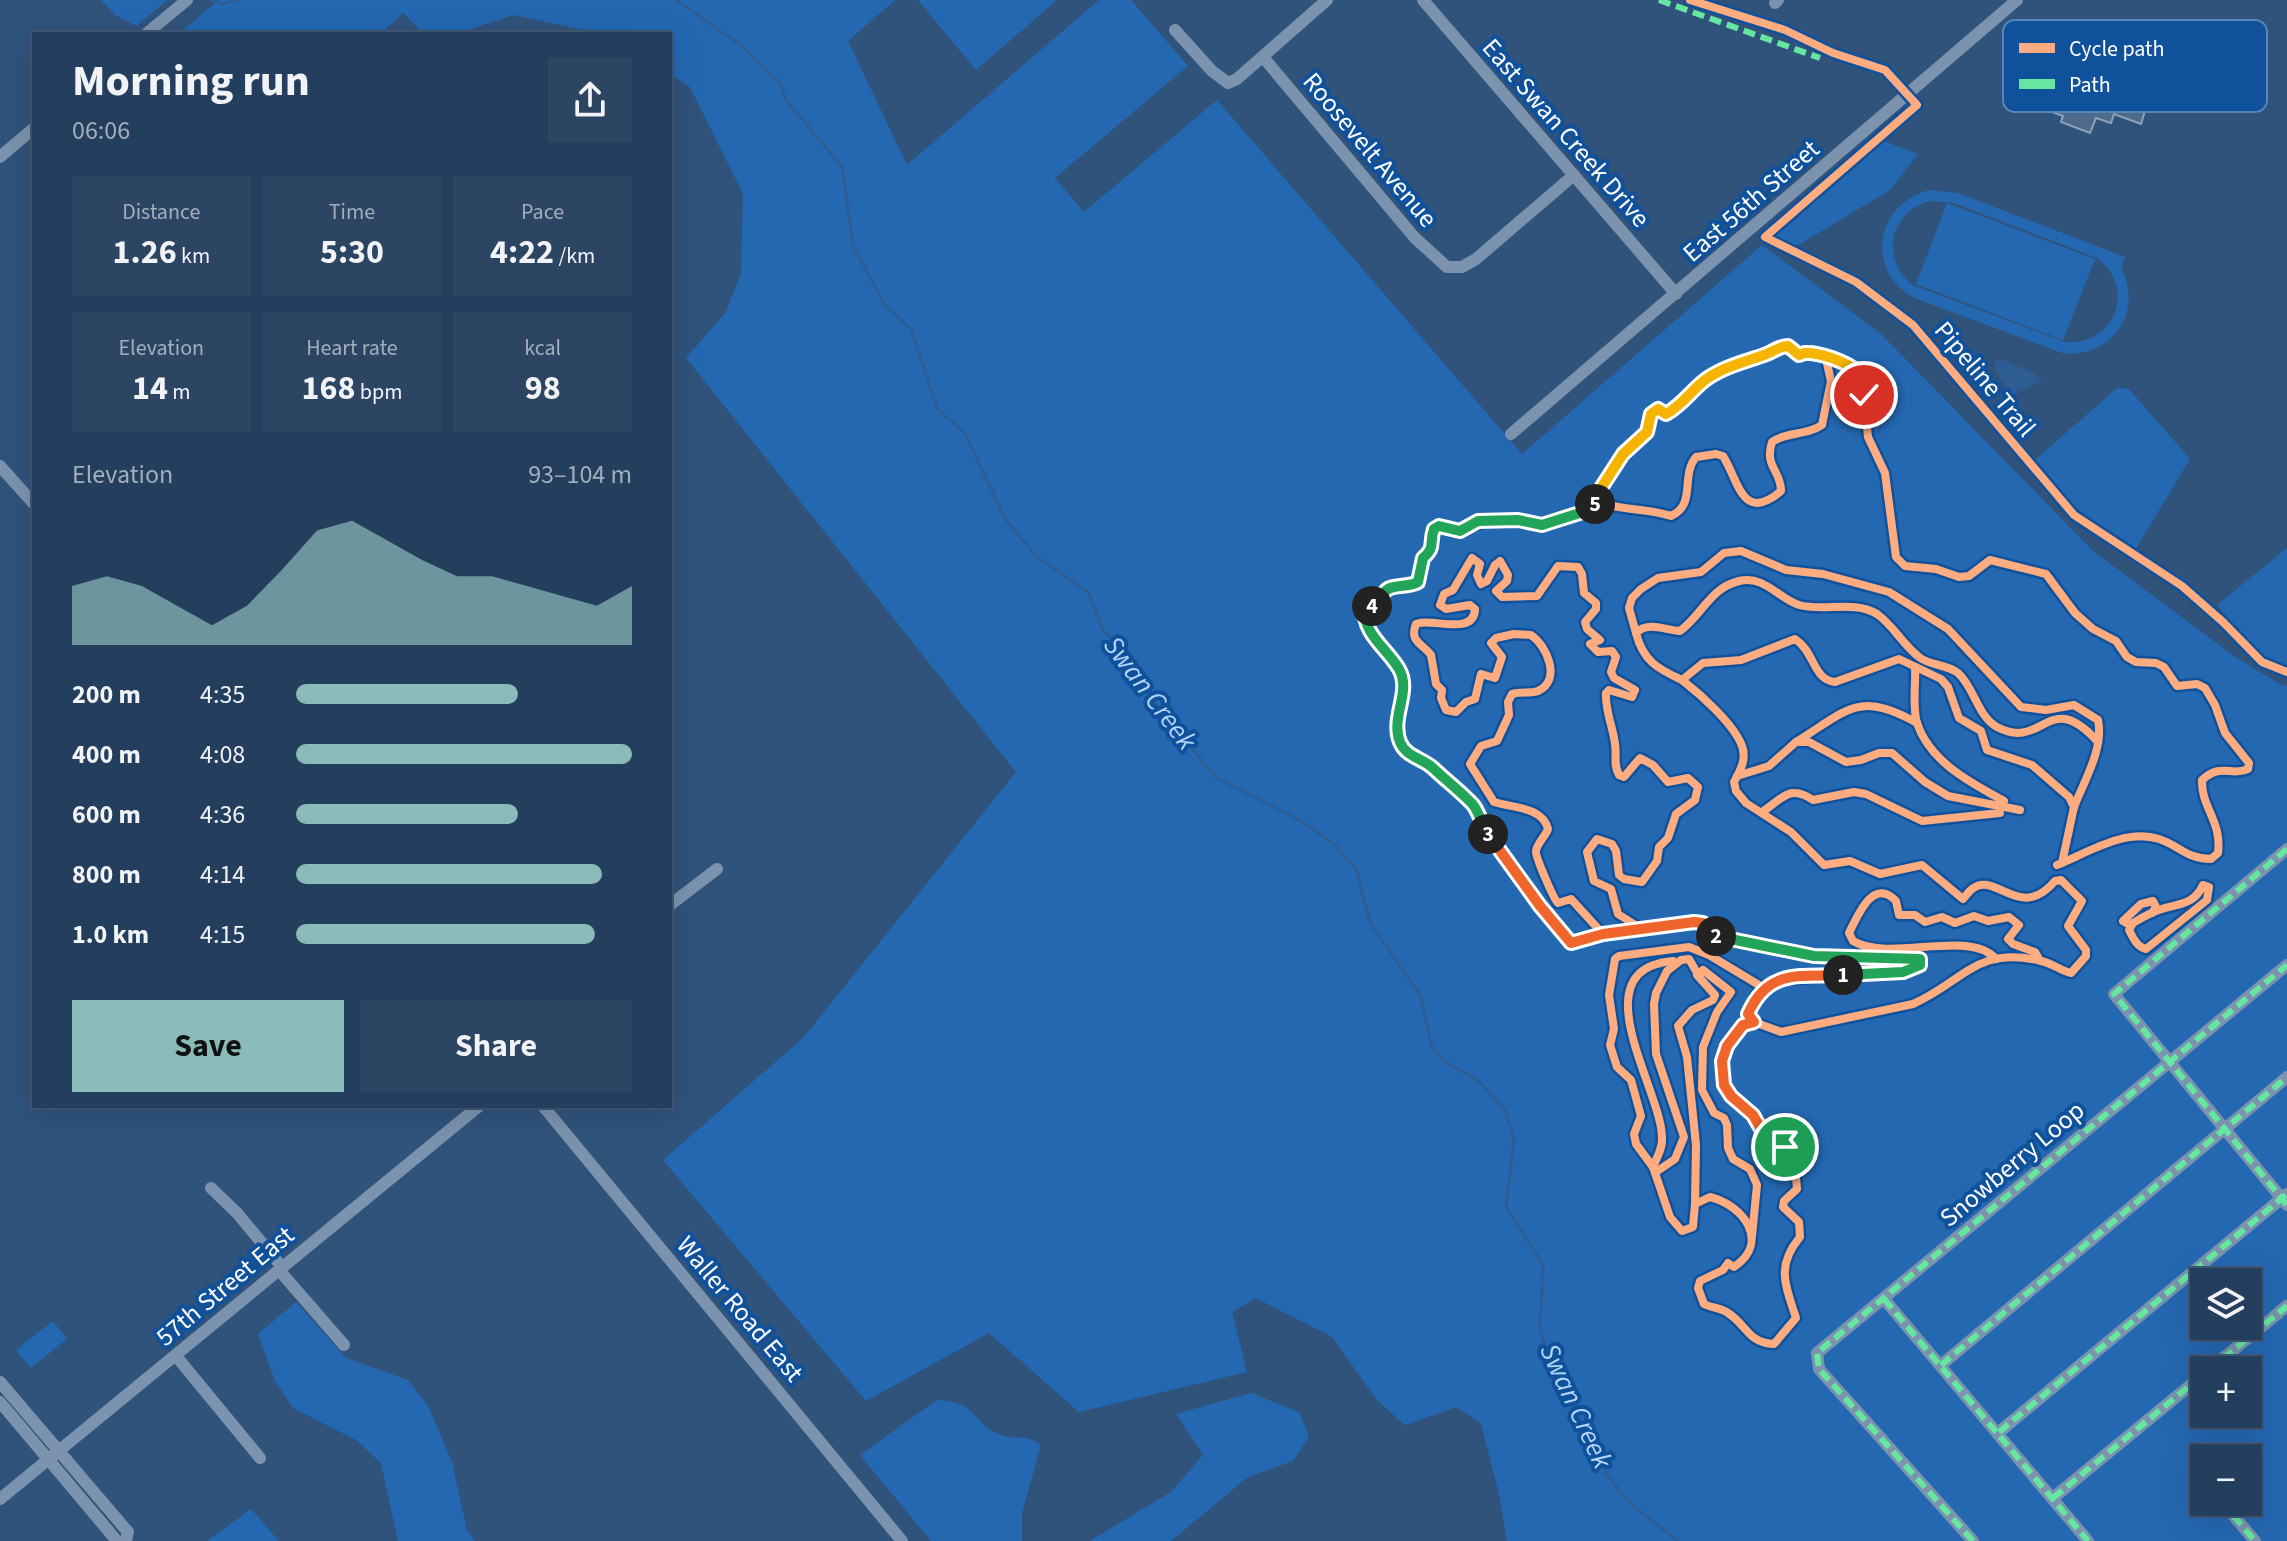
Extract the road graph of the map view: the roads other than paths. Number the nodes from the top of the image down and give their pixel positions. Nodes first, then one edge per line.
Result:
1 (187, 0) edge
2 (1327, 0) edge
3 (1423, 0) edge
4 (2017, 0) edge
5 (1175, 30) dead end
6 (148, 32) edge
7 (1263, 57) junction
8 (32, 130) edge
9 (0, 157) edge
10 (1574, 175) junction
11 (1676, 294) junction
12 (1511, 434) dead end
13 (0, 466) edge
14 (32, 502) edge
15 (2287, 849) edge
16 (717, 869) dead end
17 (672, 903) edge
18 (2287, 965) edge
19 (2170, 1062) junction
20 (2287, 1077) edge
21 (477, 1108) edge
22 (545, 1108) edge
23 (2224, 1129) junction
24 (211, 1188) dead end
25 (2285, 1199) edge
26 (280, 1269) junction
27 (1884, 1299) junction
28 (2287, 1306) edge
29 (344, 1345) dead end
30 (176, 1356) junction
31 (2226, 1356) edge
32 (1941, 1365) junction
33 (0, 1382) edge
34 (2190, 1385) edge
35 (0, 1402) edge
36 (1999, 1432) junction
37 (53, 1456) junction
38 (260, 1458) dead end
39 (2053, 1498) junction
40 (0, 1499) edge
41 (2234, 1516) edge
42 (117, 1541) edge
43 (126, 1541) edge
44 (902, 1541) edge
45 (1973, 1541) edge
46 (2088, 1541) edge
47 (2255, 1541) edge

1 - 6 street
2 - 7 street
3 - 10 street, East Swan Creek Drive
4 - 11 street, East 56th Street
5 - 7 street
7 - 10 street, Roosevelt Avenue
8 - 9 street
10 - 11 street, East Swan Creek Drive
11 - 12 street, East 56th Street
13 - 14 street
15 - 19 street
16 - 17 street
18 - 19 street, Snowberry Loop
19 - 23 street
19 - 27 street, Snowberry Loop
20 - 23 street
21 - 26 street, 57th Street East
22 - 44 street, Waller Road East
23 - 25 street
23 - 32 street
24 - 26 street
25 - 36 street
26 - 29 street
26 - 30 street, 57th Street East
27 - 32 street
27 - 45 street, Snowberry Loop
28 - 31 street
30 - 37 street, 57th Street East
30 - 38 street
32 - 36 street
33 - 37 street
34 - 39 street
35 - 37 street
36 - 39 street
37 - 40 street, 57th Street East
37 - 42 street
37 - 43 street
39 - 46 street
41 - 47 street

